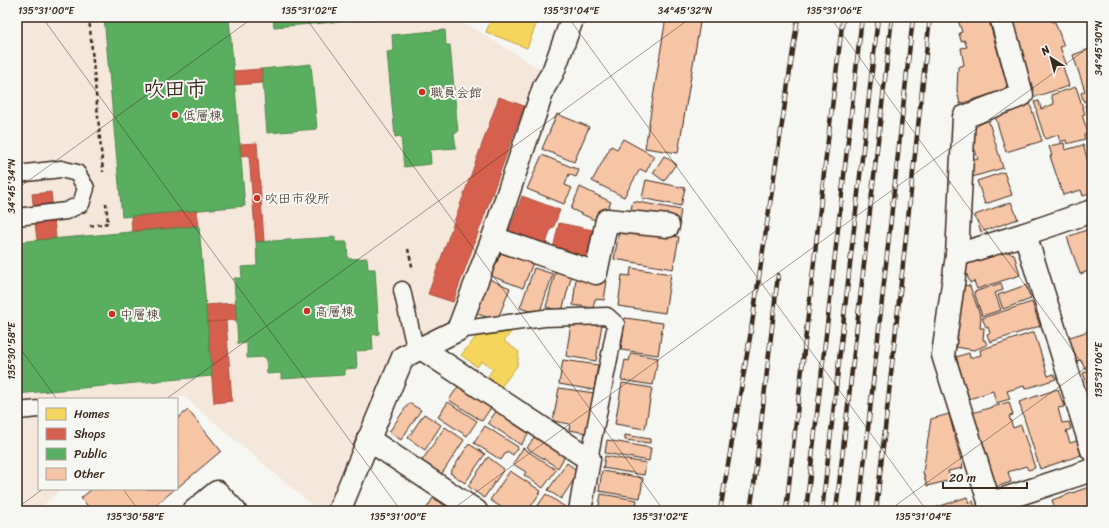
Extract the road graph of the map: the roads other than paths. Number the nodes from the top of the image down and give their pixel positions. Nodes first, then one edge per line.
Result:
1 (573, 17) edge
2 (1001, 17) edge
3 (17, 174) edge
4 (1092, 211) edge
5 (17, 218) edge
6 (668, 226) dead end
7 (1025, 234) junction
8 (492, 238) junction
9 (957, 255) junction
10 (402, 290) dead end
11 (458, 330) junction
12 (421, 348) junction
13 (38, 409) edge
14 (17, 411) edge
15 (368, 439) junction
16 (1092, 450) edge
17 (588, 459) junction
18 (1092, 470) edge
19 (990, 507) edge
20 (194, 511) edge
21 (235, 511) edge
22 (339, 511) edge
23 (476, 511) edge
24 (580, 511) edge

1 - 8 street
2 - 9 street
3 - 5 lane
4 - 7 street
6 - 8 street
7 - 9 street
7 - 16 street
8 - 11 street
9 - 19 street
10 - 12 lane
11 - 12 street
11 - 17 lane
12 - 15 street
12 - 17 street
13 - 14 lane
15 - 22 street
15 - 23 street
17 - 24 street
18 - 19 street
20 - 21 street

